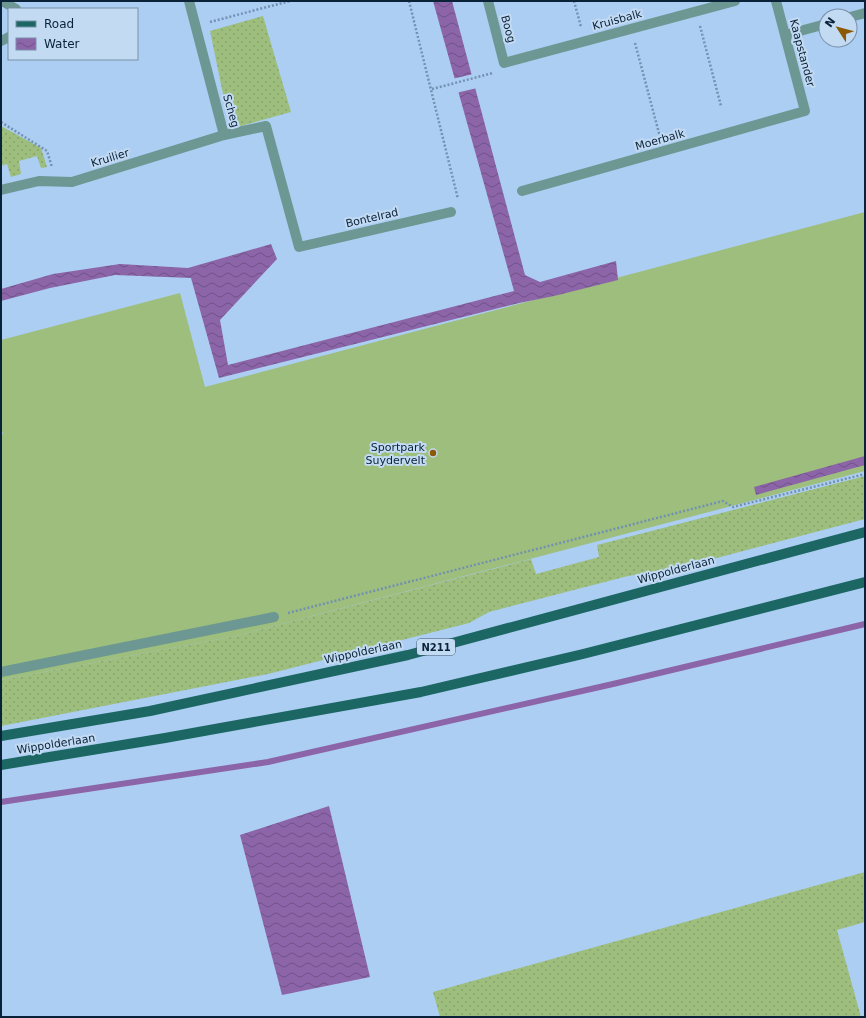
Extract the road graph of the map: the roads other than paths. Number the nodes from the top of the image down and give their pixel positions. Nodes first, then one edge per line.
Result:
1 (2, 1) edge
2 (189, 1) edge
3 (488, 1) edge
4 (735, 1) edge
5 (776, 1) edge
6 (14, 8) edge
7 (818, 26) edge
8 (785, 35) junction
9 (504, 63) joint
10 (805, 111) joint
11 (224, 135) junction
12 (1, 190) edge
13 (522, 191) dead end
14 (451, 212) road end
15 (299, 247) joint
16 (865, 532) edge
17 (865, 582) edge
18 (274, 617) road end
19 (1, 672) edge
20 (1, 736) edge
21 (1, 765) edge

1 - 6 street
2 - 11 street, Scheg
3 - 9 street, Boog
4 - 9 street, Kruisbalk
5 - 8 street, Kaapstander
7 - 8 street
8 - 10 street, Kaapstander
10 - 13 street, Moerbalk
11 - 12 street, Kruilier
11 - 15 street, Scheg
14 - 15 street, Bontelrad
16 - 20 main road, Wippolderlaan / N211
17 - 21 main road, Wippolderlaan
18 - 19 street

